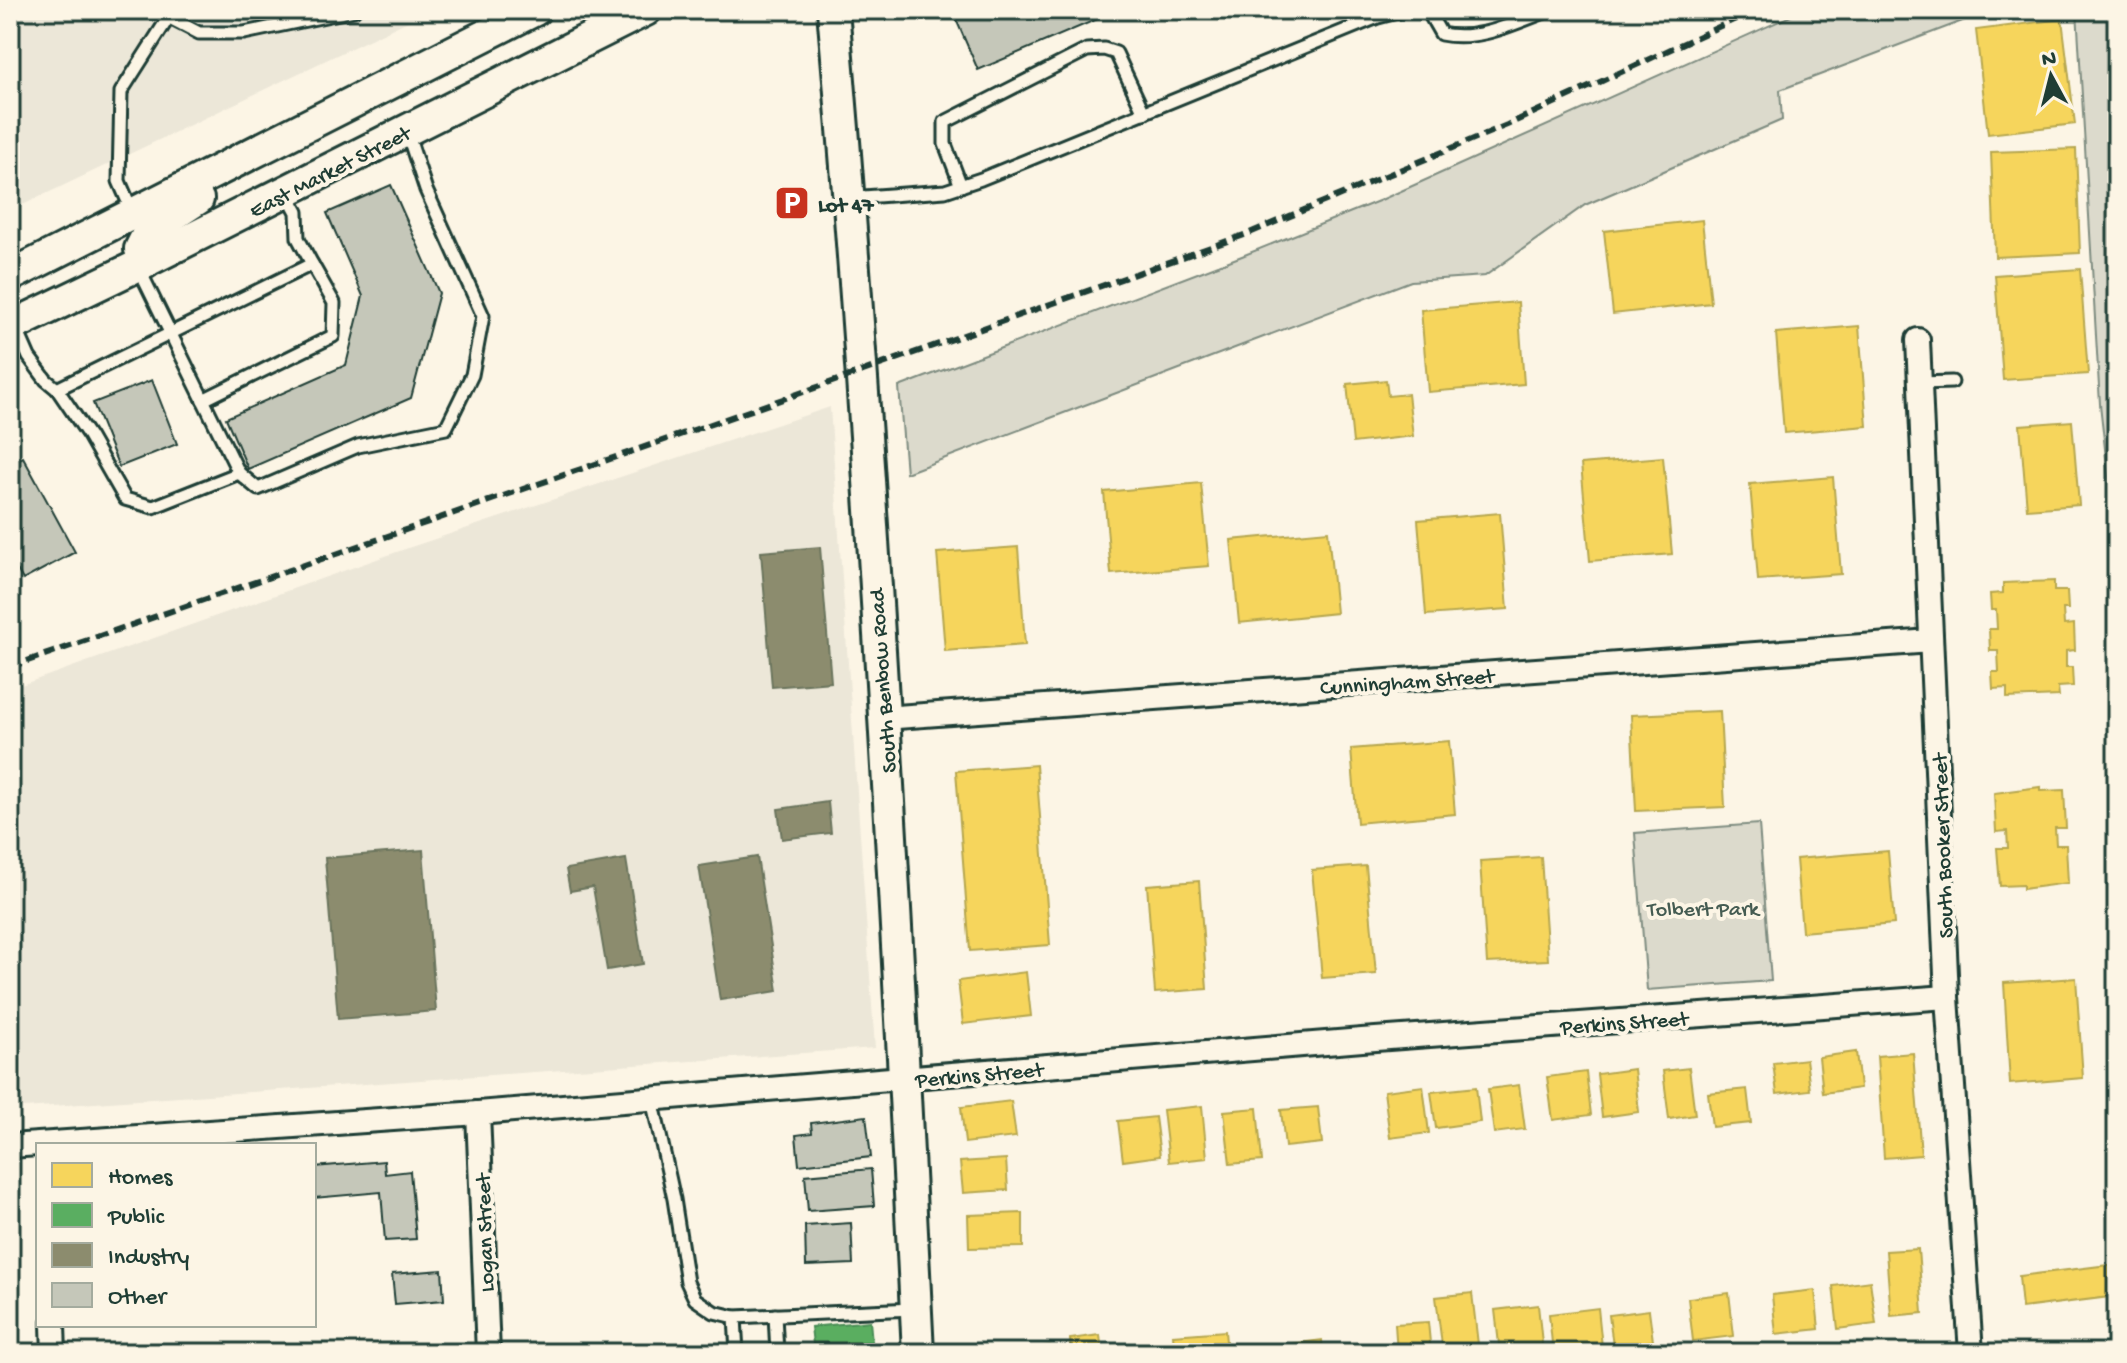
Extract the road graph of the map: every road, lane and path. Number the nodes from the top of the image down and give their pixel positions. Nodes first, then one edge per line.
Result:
1 (354, 10) edge
2 (535, 10) edge
3 (646, 10) edge
4 (833, 10) edge
5 (1405, 10) edge
6 (1550, 10) edge
7 (1427, 11) edge
8 (167, 13) edge
9 (1144, 113) junction
10 (298, 129) junction
11 (407, 131) junction
12 (961, 186) junction
13 (286, 192) junction
14 (850, 198) junction
15 (133, 214) junction
16 (141, 264) junction
17 (312, 264) junction
18 (10, 276) edge
19 (12, 326) edge
20 (170, 333) junction
21 (1918, 340) dead end
22 (1952, 382) dead end
23 (1920, 383) junction
24 (57, 389) junction
25 (203, 400) junction
26 (239, 473) junction
27 (1931, 641) junction
28 (883, 718) junction
29 (1947, 997) junction
30 (905, 1079) junction
31 (652, 1099) junction
32 (478, 1113) junction
33 (60, 1143) edge
34 (36, 1145) edge
35 (10, 1146) edge
36 (916, 1309) junction
37 (775, 1315) junction
38 (735, 1317) junction
39 (53, 1327) edge
40 (54, 1353) edge
41 (488, 1353) edge
42 (737, 1353) edge
43 (777, 1353) edge
44 (918, 1353) edge
45 (1971, 1353) edge

1 - 8 lane
2 - 10 main road
3 - 11 main road, East Market Street
4 - 14 main road, South Benbow Road
5 - 9 lane
6 - 7 lane
8 - 15 lane
9 - 12 lane
9 - 12 lane
10 - 15 main road
10 - 16 main road
11 - 13 main road, East Market Street
11 - 26 lane
12 - 14 lane
13 - 16 main road, East Market Street
13 - 17 lane
14 - 28 main road, South Benbow Road
15 - 18 main road
16 - 19 main road, East Market Street
16 - 20 lane
17 - 20 lane
17 - 25 lane
19 - 24 lane
20 - 24 lane
20 - 25 lane
21 - 23 street, South Booker Street
22 - 23 lane
23 - 27 street, South Booker Street
24 - 26 lane
25 - 26 lane
27 - 28 street, Cunningham Street
27 - 29 street, South Booker Street
28 - 30 main road, South Benbow Road
29 - 30 street, Perkins Street
29 - 45 street, South Booker Street
30 - 31 street, Perkins Street
30 - 36 main road, South Benbow Road
31 - 32 street, Perkins Street
31 - 38 lane
32 - 33 street, Perkins Street
32 - 41 street, Logan Street
34 - 35 street, Perkins Street
36 - 37 lane
36 - 44 main road, South Benbow Road
37 - 38 lane
37 - 43 lane
38 - 42 lane
39 - 40 street

